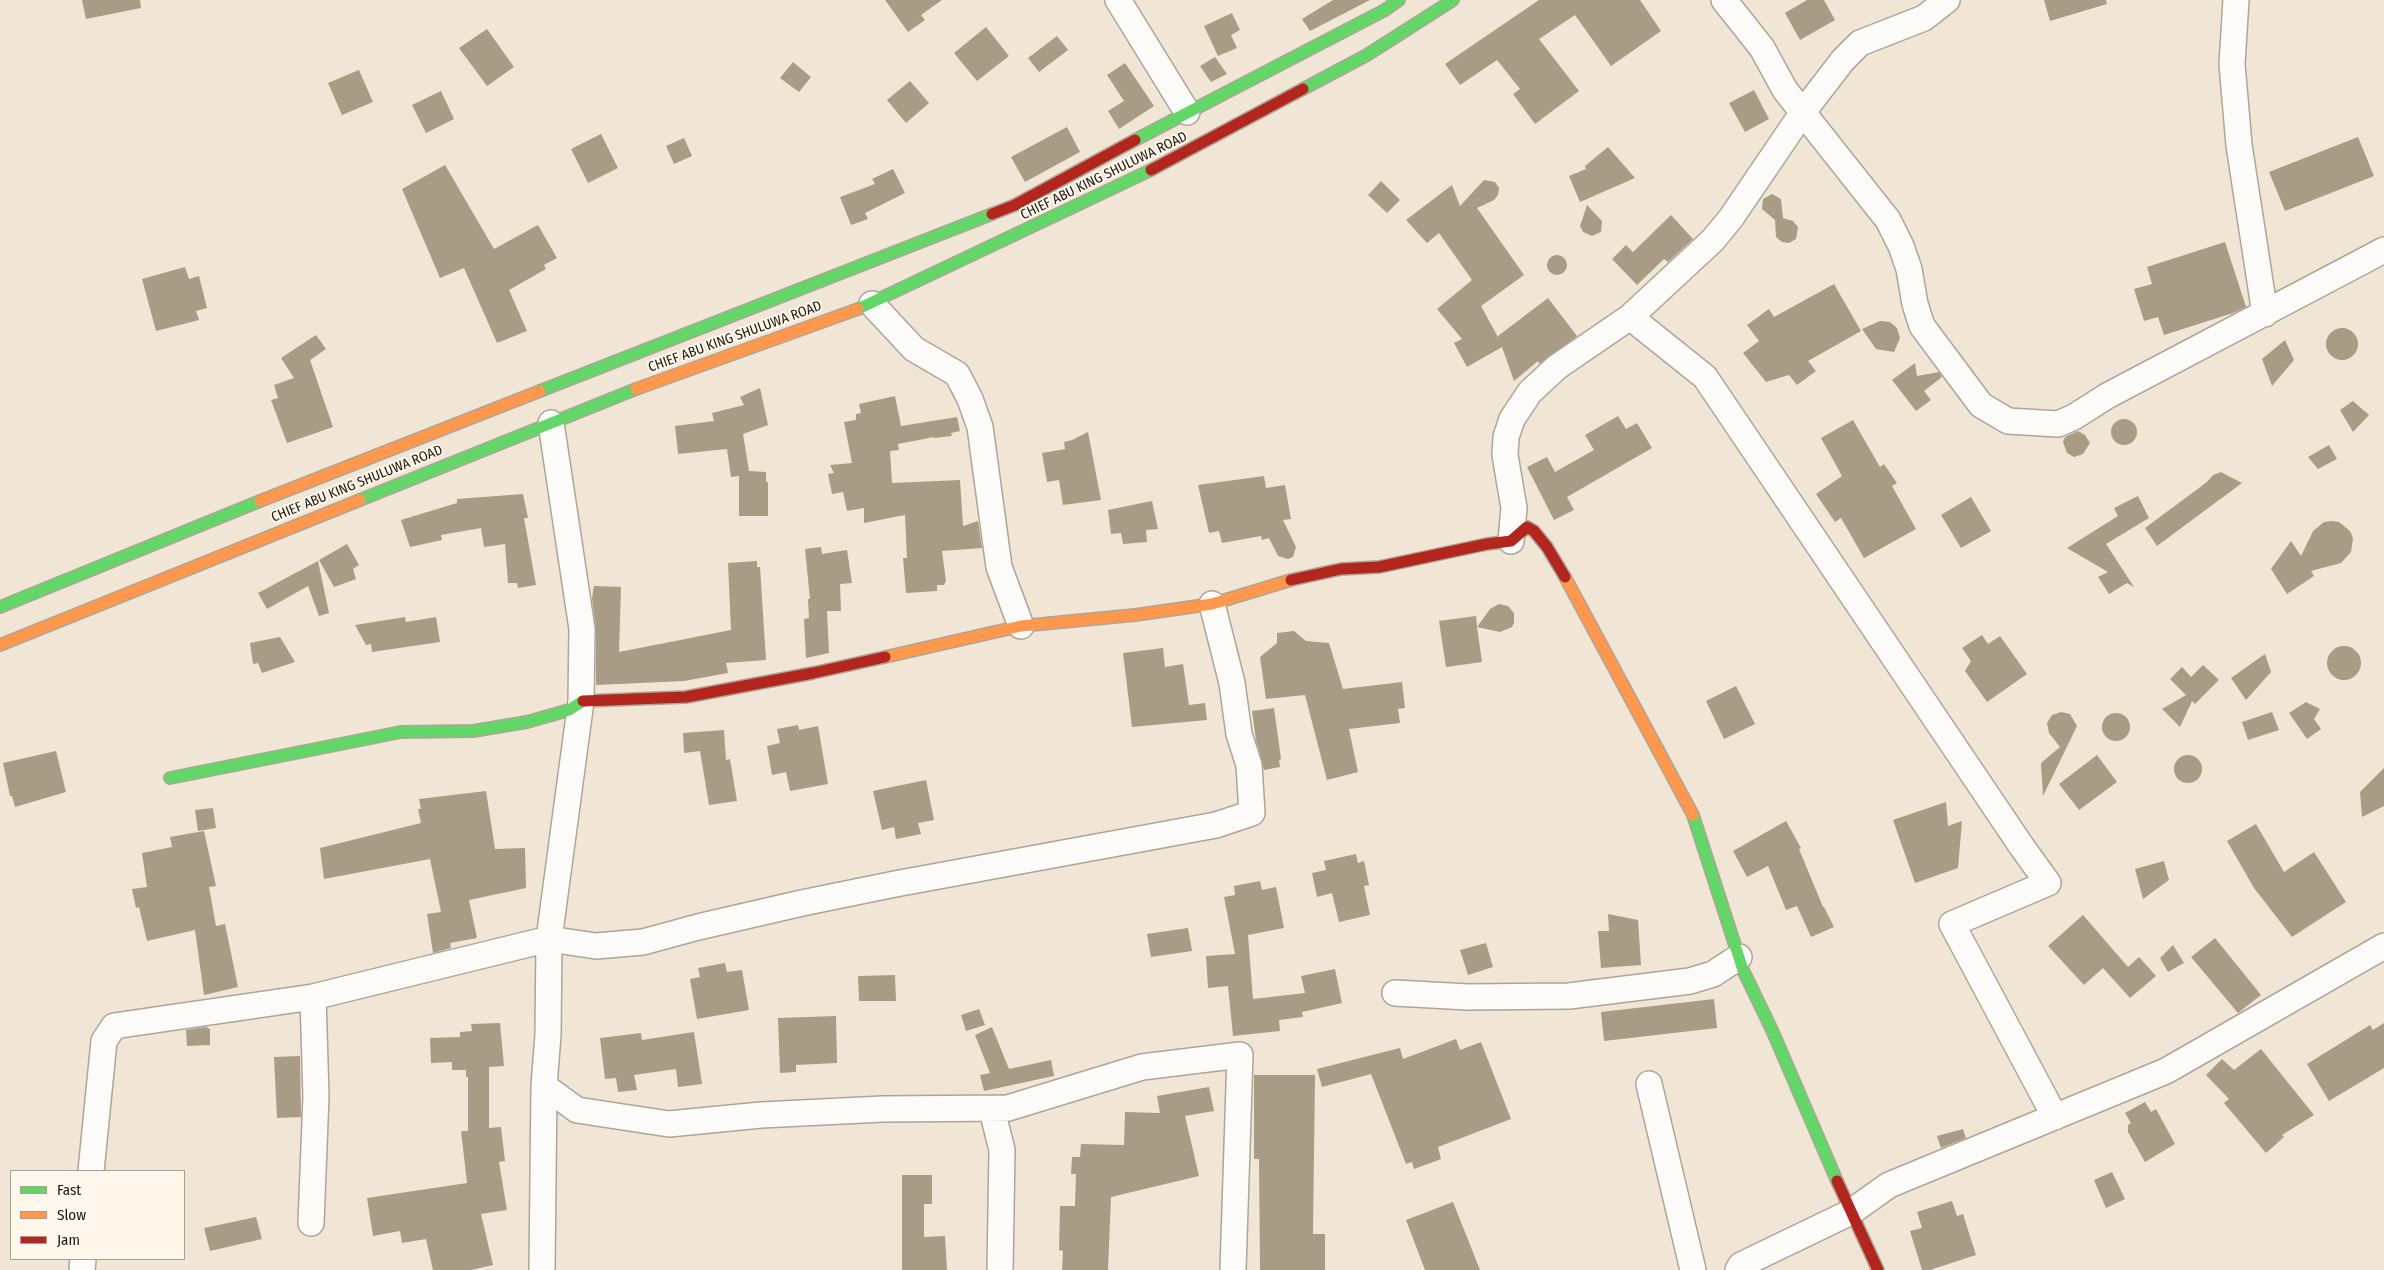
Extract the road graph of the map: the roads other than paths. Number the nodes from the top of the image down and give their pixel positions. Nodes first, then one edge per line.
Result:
1 (1118, 0) edge
2 (1399, 0) edge
3 (1453, 0) edge
4 (1724, 0) edge
5 (1947, 0) edge
6 (2236, 0) edge
7 (1187, 112) junction
8 (1803, 112) junction
9 (2384, 250) edge
10 (872, 304) junction
11 (2265, 314) junction
12 (1630, 317) junction
13 (551, 423) junction
14 (1517, 526) junction
15 (1212, 604) junction
16 (0, 608) edge
17 (1021, 626) junction
18 (0, 645) edge
19 (581, 701) junction
20 (170, 778) dead end
21 (549, 939) junction
22 (2384, 946) edge
23 (1738, 957) junction
24 (1395, 993) dead end
25 (313, 997) junction
26 (1649, 1084) dead end
27 (544, 1086) junction
28 (992, 1110) junction
29 (2055, 1116) junction
30 (91, 1170) edge
31 (1851, 1212) junction
32 (311, 1223) dead end
33 (542, 1270) edge
34 (1000, 1270) edge
35 (1233, 1270) edge
36 (1693, 1270) edge
37 (1738, 1270) edge
38 (1878, 1270) edge

1 - 7 street
2 - 7 street
3 - 10 street, CHIEF ABU KING SHULUWA ROAD
4 - 8 street
5 - 8 street
6 - 11 street
7 - 16 street
8 - 11 street
8 - 12 street
9 - 11 street
10 - 13 street, CHIEF ABU KING SHULUWA ROAD
10 - 17 street
12 - 14 street
12 - 29 street
13 - 18 street, CHIEF ABU KING SHULUWA ROAD
13 - 19 street
14 - 15 street
14 - 23 street
15 - 17 street
15 - 21 street
17 - 19 street
19 - 20 street
19 - 21 street
21 - 25 street
21 - 27 street
22 - 29 street
23 - 24 street
23 - 31 street
25 - 30 street
25 - 32 street
26 - 36 street
27 - 28 street
27 - 33 street
28 - 34 street
28 - 35 street
29 - 31 street
31 - 37 street
31 - 38 street

